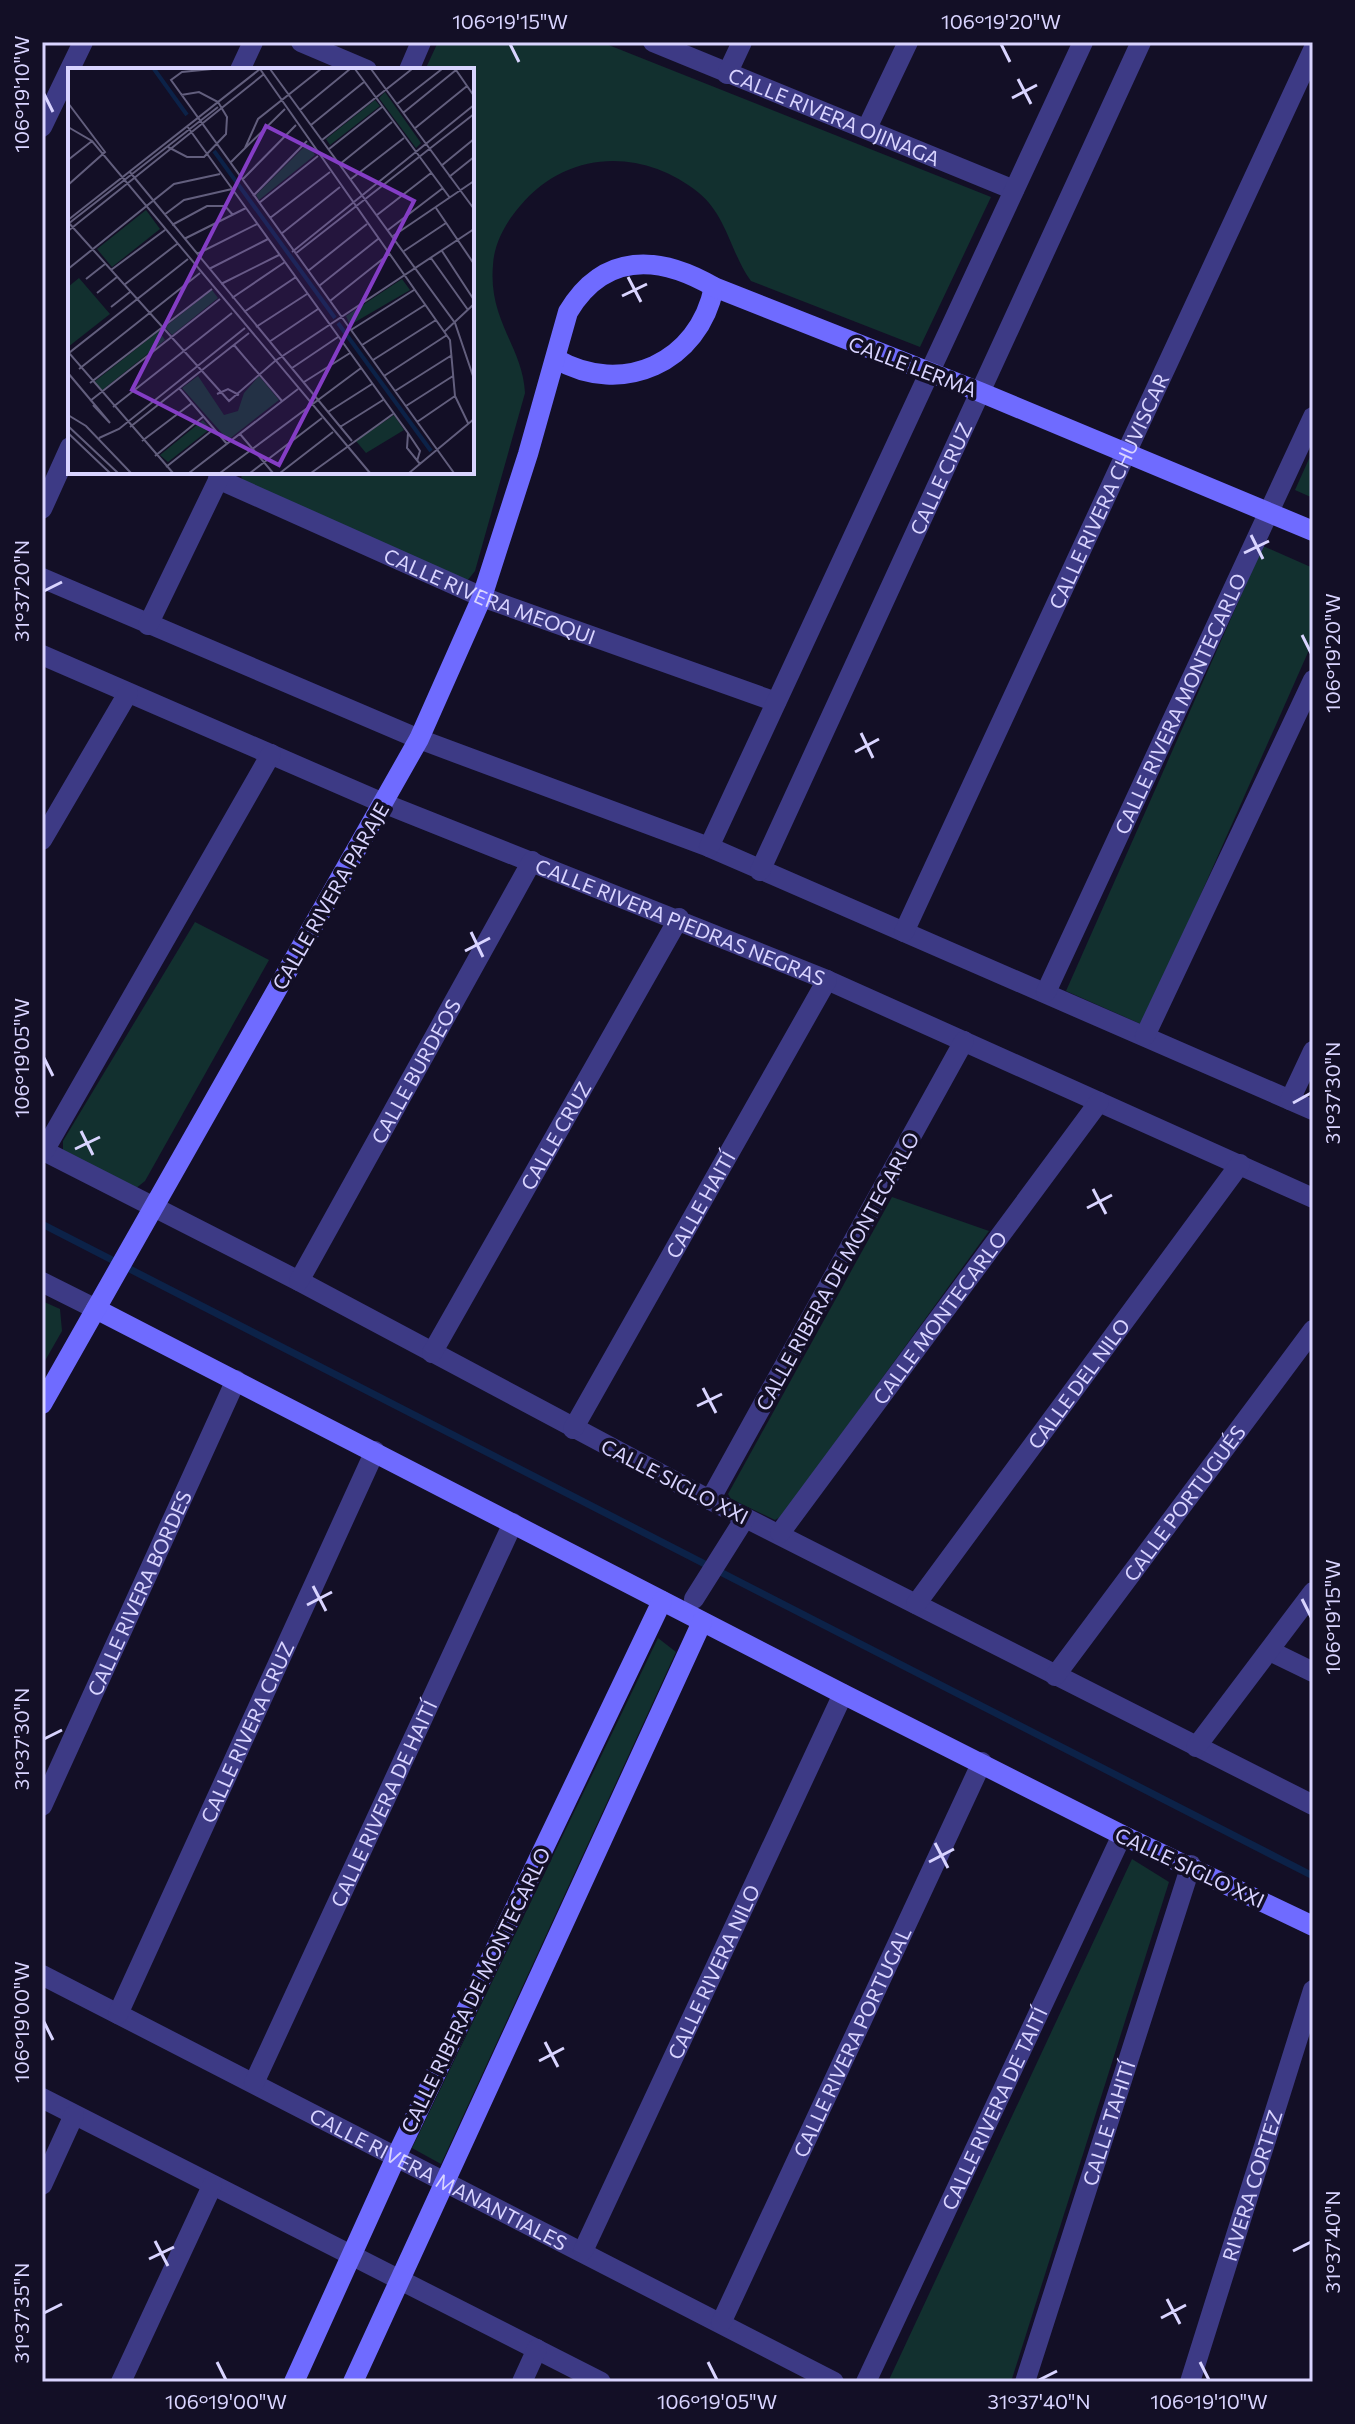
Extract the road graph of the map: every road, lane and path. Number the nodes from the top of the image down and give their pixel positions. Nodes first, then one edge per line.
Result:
1 (83, 42) edge
2 (253, 42) edge
3 (301, 42) edge
4 (421, 42) edge
5 (653, 42) edge
6 (742, 42) edge
7 (908, 42) edge
8 (1083, 42) edge
9 (1141, 42) edge
10 (1313, 50) edge
11 (70, 68) edge
12 (241, 68) edge
13 (362, 68) edge
14 (410, 68) edge
15 (68, 73) edge
16 (727, 74) junction
17 (42, 127) edge
18 (867, 128) junction
19 (1014, 190) junction
20 (714, 287) junction
21 (556, 359) junction
22 (931, 373) junction
23 (980, 392) junction
24 (1313, 417) edge
25 (68, 451) edge
26 (1128, 454) junction
27 (220, 476) edge
28 (42, 509) edge
29 (1269, 512) junction
30 (1313, 531) edge
31 (42, 578) edge
32 (482, 597) junction
33 (148, 625) junction
34 (42, 655) edge
35 (1313, 680) edge
36 (128, 693) junction
37 (776, 702) junction
38 (419, 739) junction
39 (271, 754) junction
40 (383, 803) junction
41 (42, 840) edge
42 (709, 847) junction
43 (532, 861) junction
44 (760, 871) junction
45 (679, 918) junction
46 (904, 932) junction
47 (827, 980) junction
48 (1046, 992) junction
49 (1145, 1036) junction
50 (964, 1041) junction
51 (1313, 1051) edge
52 (1290, 1100) junction
53 (1099, 1102) junction
54 (1313, 1110) edge
55 (43, 1150) edge
56 (1240, 1164) junction
57 (1313, 1198) edge
58 (154, 1206) junction
59 (299, 1281) junction
60 (42, 1282) edge
61 (96, 1309) junction
62 (1313, 1330) edge
63 (432, 1353) junction
64 (236, 1380) junction
65 (42, 1404) edge
66 (573, 1429) junction
67 (375, 1451) junction
68 (710, 1500) junction
69 (745, 1518) junction
70 (513, 1523) junction
71 (780, 1533) junction
72 (1313, 1592) edge
73 (695, 1597) junction
74 (662, 1601) junction
75 (916, 1604) junction
76 (702, 1622) junction
77 (1270, 1651) junction
78 (1313, 1672) edge
79 (1055, 1676) junction
80 (843, 1694) junction
81 (1196, 1747) junction
82 (982, 1762) junction
83 (1313, 1805) edge
84 (42, 1806) edge
85 (1122, 1835) junction
86 (1191, 1865) junction
87 (1313, 1926) edge
88 (42, 1975) edge
89 (1313, 1990) edge
90 (118, 2014) junction
91 (254, 2083) junction
92 (42, 2098) edge
93 (74, 2115) junction
94 (396, 2157) junction
95 (446, 2181) junction
96 (42, 2185) edge
97 (212, 2186) junction
98 (583, 2251) junction
99 (352, 2257) junction
100 (400, 2279) junction
101 (721, 2323) junction
102 (537, 2349) junction
103 (121, 2382) edge
104 (294, 2382) edge
105 (353, 2382) edge
106 (522, 2382) edge
107 (601, 2382) edge
108 (834, 2382) edge
109 (866, 2382) edge
110 (1025, 2382) edge
111 (1190, 2382) edge

1 - 11 street
2 - 12 street
3 - 13 street
4 - 14 street
5 - 16 street, CALLE RIVERA OJINAGA
6 - 16 street
7 - 18 street
8 - 19 street
9 - 23 street, CALLE CRUZ
10 - 26 street, CALLE RIVERA CHUVISCAR
15 - 17 street
16 - 18 street, CALLE RIVERA OJINAGA
18 - 19 street, CALLE RIVERA OJINAGA
19 - 22 street
20 - 21 street
20 - 21 street, CALLE LERMA
20 - 22 street, CALLE LERMA
21 - 32 street, CALLE RIVERA PARAJE
22 - 23 street, CALLE LERMA
22 - 37 street
23 - 26 street, CALLE LERMA
23 - 44 street, CALLE CRUZ
24 - 29 street, CALLE RIVERA MONTECARLO
25 - 28 street
26 - 29 street, CALLE LERMA
26 - 46 street, CALLE RIVERA CHUVISCAR
27 - 32 street, CALLE RIVERA MEOQUI
27 - 33 street
29 - 30 street, CALLE LERMA
29 - 48 street, CALLE RIVERA MONTECARLO
31 - 33 street
32 - 37 street, CALLE RIVERA MEOQUI
32 - 38 street, CALLE RIVERA PARAJE
33 - 38 street
34 - 36 street, CALLE RIVERA PIEDRAS NEGRAS
35 - 49 street
36 - 39 street, CALLE RIVERA PIEDRAS NEGRAS
36 - 41 street
37 - 42 street
38 - 40 street, CALLE RIVERA PARAJE
38 - 42 street
39 - 40 street, CALLE RIVERA PIEDRAS NEGRAS
39 - 55 street
40 - 43 street, CALLE RIVERA PIEDRAS NEGRAS
40 - 58 street, CALLE RIVERA PARAJE
42 - 44 street
43 - 45 street, CALLE RIVERA PIEDRAS NEGRAS
43 - 59 street, CALLE BURDEOS
44 - 46 street
45 - 47 street, CALLE RIVERA PIEDRAS NEGRAS
45 - 63 street, CALLE CRUZ
46 - 48 street
47 - 50 street, CALLE RIVERA PIEDRAS NEGRAS
47 - 66 street, CALLE HAITÍ
48 - 49 street
49 - 52 street
50 - 53 street, CALLE RIVERA PIEDRAS NEGRAS
50 - 68 street, CALLE RIBERA DE MONTECARLO
51 - 52 street
52 - 54 street
53 - 56 street, CALLE RIVERA PIEDRAS NEGRAS
53 - 71 street, CALLE MONTECARLO
55 - 58 street, CALLE SIGLO XXI
56 - 57 street, CALLE RIVERA PIEDRAS NEGRAS
56 - 75 street, CALLE DEL NILO
58 - 59 street, CALLE SIGLO XXI
58 - 61 street, CALLE RIVERA PARAJE
59 - 63 street, CALLE SIGLO XXI
60 - 61 street, CALLE SIGLO XXI
61 - 64 street, CALLE SIGLO XXI
61 - 65 street, CALLE RIVERA PARAJE
62 - 79 street, CALLE PORTUGUÉS
63 - 66 street, CALLE SIGLO XXI
64 - 67 street, CALLE SIGLO XXI
64 - 84 street, CALLE RIVERA BORDES
66 - 68 street, CALLE SIGLO XXI
67 - 70 street, CALLE SIGLO XXI
67 - 90 street, CALLE RIVERA CRUZ
68 - 69 street, CALLE SIGLO XXI
69 - 71 street, CALLE SIGLO XXI
69 - 73 street
70 - 74 street, CALLE SIGLO XXI
70 - 91 street, CALLE RIVERA DE HAITÍ
71 - 75 street, CALLE SIGLO XXI
72 - 77 street
73 - 74 street
73 - 76 street
74 - 76 street, CALLE SIGLO XXI
74 - 94 street, CALLE RIBERA DE MONTECARLO
75 - 79 street, CALLE SIGLO XXI
76 - 80 street, CALLE SIGLO XXI
76 - 95 street
77 - 78 street
77 - 81 street
79 - 81 street, CALLE SIGLO XXI
80 - 82 street, CALLE SIGLO XXI
80 - 98 street, CALLE RIVERA NILO
81 - 83 street, CALLE SIGLO XXI
82 - 85 street, CALLE SIGLO XXI
82 - 101 street, CALLE RIVERA PORTUGAL
85 - 86 street, CALLE SIGLO XXI
85 - 109 street, CALLE RIVERA DE TAITÍ
86 - 87 street, CALLE SIGLO XXI
86 - 110 street, CALLE TAHITÍ
88 - 90 street, CALLE RIVERA MANANTIALES
89 - 111 street, RIVERA CORTEZ
90 - 91 street, CALLE RIVERA MANANTIALES
91 - 94 street, CALLE RIVERA MANANTIALES
92 - 93 street
93 - 96 street
93 - 97 street
94 - 95 street, CALLE RIVERA MANANTIALES
94 - 99 street, CALLE RIBERA DE MONTECARLO
95 - 98 street, CALLE RIVERA MANANTIALES
95 - 100 street
97 - 99 street
97 - 103 street
98 - 101 street, CALLE RIVERA MANANTIALES
99 - 100 street
99 - 104 street, CALLE RIBERA DE MONTECARLO
100 - 102 street
100 - 105 street
101 - 108 street, CALLE RIVERA MANANTIALES
102 - 106 street
102 - 107 street

